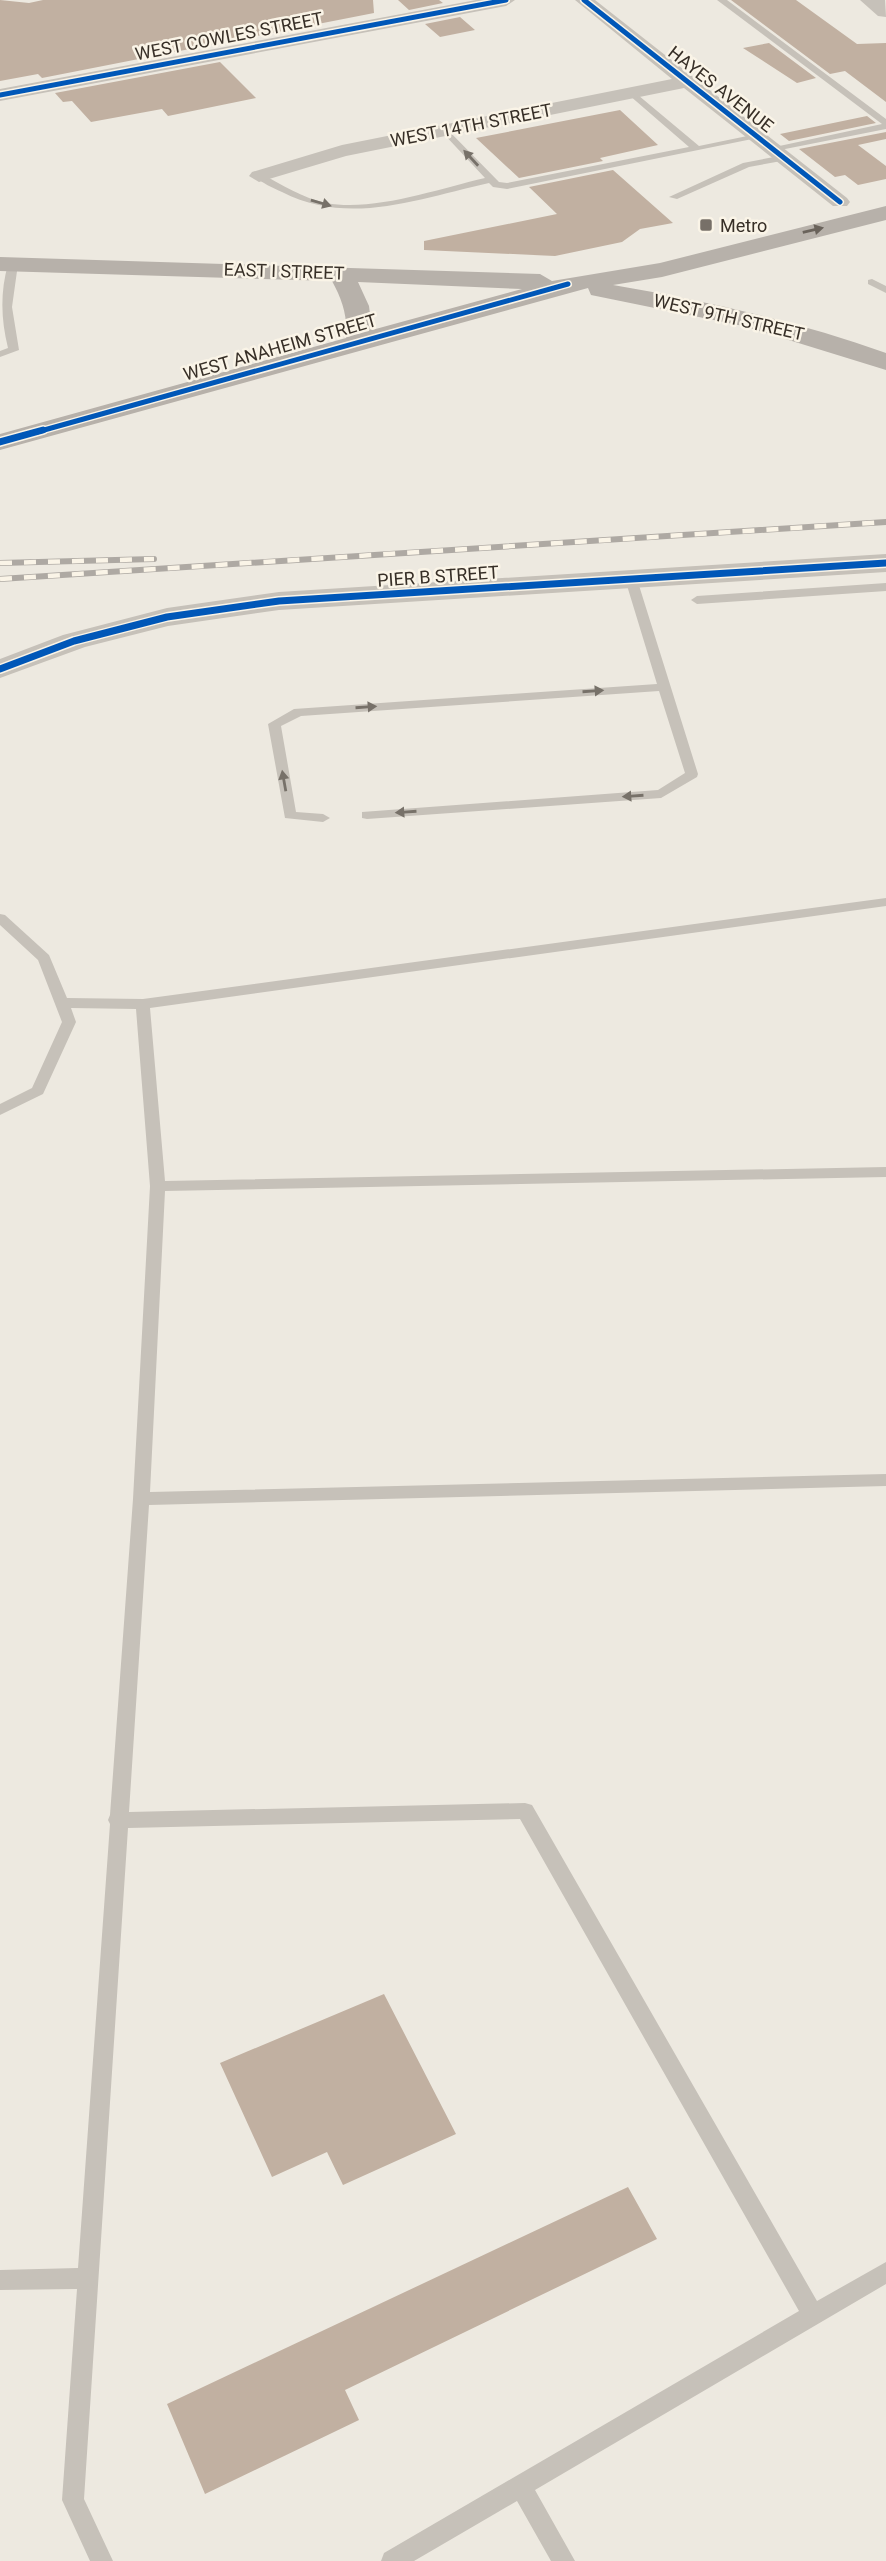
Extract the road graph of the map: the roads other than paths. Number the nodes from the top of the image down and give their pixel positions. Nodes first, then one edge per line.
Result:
1 (506, 0) edge
2 (584, 0) edge
3 (721, 0) edge
4 (871, 0) edge
5 (886, 10) edge
6 (686, 82) junction
7 (632, 93) junction
8 (0, 94) edge
9 (886, 124) edge
10 (445, 130) junction
11 (757, 137) junction
12 (697, 149) junction
13 (778, 154) junction
14 (259, 176) joint
15 (494, 182) junction
16 (886, 192) edge
17 (674, 197) dead end
18 (840, 202) junction
19 (886, 213) edge
20 (732, 251) junction
21 (7, 264) edge
22 (339, 273) junction
23 (872, 282) dead end
24 (568, 284) junction
25 (886, 290) edge
26 (777, 327) junction
27 (359, 342) junction
28 (0, 354) edge
29 (886, 362) edge
30 (0, 442) edge
31 (886, 563) edge
32 (631, 579) junction
33 (886, 587) edge
34 (697, 600) dead end
35 (0, 669) edge
36 (664, 687) junction
37 (367, 815) dead end
38 (323, 818) dead end
39 (886, 902) edge
40 (0, 918) edge
41 (61, 1003) junction
42 (143, 1004) junction
43 (0, 1110) edge
44 (886, 1172) edge
45 (158, 1186) junction
46 (886, 1480) edge
47 (141, 1499) junction
48 (117, 1820) junction
49 (886, 2272) edge
50 (87, 2278) junction
51 (0, 2280) edge
52 (813, 2314) junction
53 (520, 2485) junction
54 (102, 2561) edge
55 (392, 2561) edge
56 (564, 2561) edge

1 - 8 street, WEST COWLES STREET
2 - 6 street, HAYES AVENUE
3 - 9 lane
4 - 5 street
6 - 7 street, WEST 14TH STREET
6 - 11 street, HAYES AVENUE
7 - 10 street, WEST 14TH STREET
7 - 12 lane
9 - 13 lane
10 - 14 street, WEST 14TH STREET
15 -> 10 lane
11 - 12 lane
11 - 13 street, HAYES AVENUE
12 - 15 lane
13 - 17 lane
13 - 18 street, HAYES AVENUE
14 -> 15 lane
16 - 18 main road, WEST ANAHEIM STREET
18 - 24 main road, WEST ANAHEIM STREET
20 -> 19 main road, WEST ANAHEIM STREET
20 - 24 main road, WEST ANAHEIM STREET
20 - 26 main road
21 - 22 main road, EAST I STREET
21 - 28 lane
22 - 24 main road, EAST I STREET
22 - 27 main road
23 - 25 lane
24 - 26 main road, WEST 9TH STREET
24 - 27 main road, WEST ANAHEIM STREET
26 - 29 main road, WEST 9TH STREET
27 - 30 main road, WEST ANAHEIM STREET
31 - 32 street, PIER B STREET
32 - 35 street, PIER B STREET
32 - 36 lane
33 - 34 lane
36 -> 37 lane
38 -> 36 lane
39 - 42 lane
40 - 41 lane
41 - 42 lane
41 - 43 lane
42 - 45 lane
44 - 45 lane
45 - 47 lane
46 - 47 lane
47 - 48 lane
48 - 50 lane
48 - 52 lane
49 - 52 lane
50 - 51 lane
50 - 54 lane
52 - 53 lane
53 - 55 lane
53 - 56 lane

